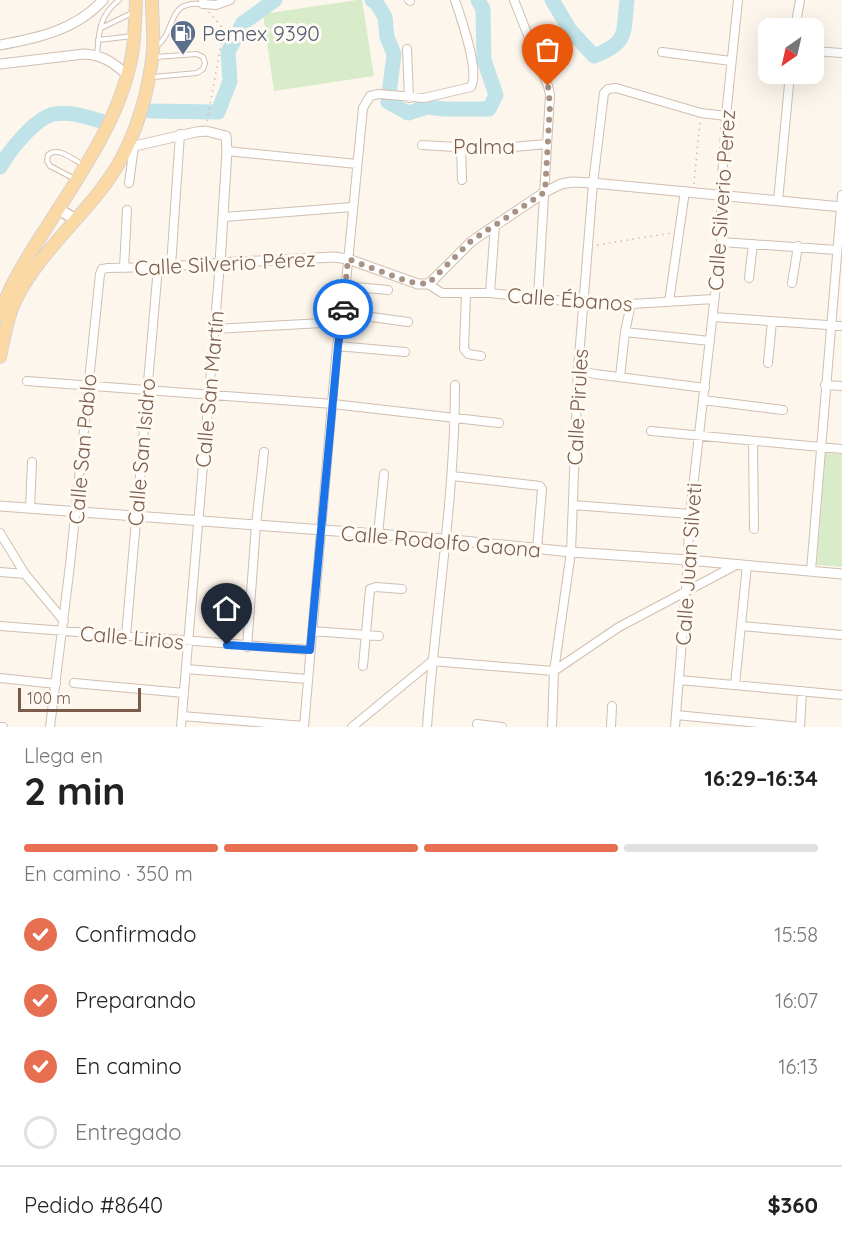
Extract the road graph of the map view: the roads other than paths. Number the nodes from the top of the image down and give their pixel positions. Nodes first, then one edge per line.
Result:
1 (103, 0) edge
2 (119, 0) edge
3 (152, 0) edge
4 (230, 0) edge
5 (455, 0) edge
6 (514, 0) edge
7 (738, 0) edge
8 (800, 0) edge
9 (203, 2) edge
10 (136, 6) edge
11 (797, 18) edge
12 (100, 28) junction
13 (134, 35) junction
14 (98, 40) junction
15 (0, 45) edge
16 (407, 49) dead end
17 (662, 52) dead end
18 (824, 52) edge
19 (842, 53) edge
20 (152, 54) junction
21 (97, 55) junction
22 (731, 61) junction
23 (0, 64) edge
24 (128, 75) junction
25 (149, 77) junction
26 (789, 84) edge
27 (409, 98) junction
28 (726, 116) junction
29 (180, 134) junction
30 (547, 144) junction
31 (422, 145) dead end
32 (130, 147) junction
33 (461, 147) junction
34 (227, 151) junction
35 (357, 164) junction
36 (85, 166) junction
37 (77, 180) junction
38 (462, 180) dead end
39 (129, 183) dead end
40 (593, 183) junction
41 (689, 191) junction
42 (545, 192) junction
43 (842, 195) edge
44 (721, 196) junction
45 (778, 201) junction
46 (352, 207) junction
47 (842, 207) edge
48 (58, 209) junction
49 (127, 210) dead end
50 (224, 217) junction
51 (75, 219) junction
52 (495, 225) junction
53 (721, 242) junction
54 (753, 244) junction
55 (798, 246) junction
56 (837, 250) junction
57 (348, 259) junction
58 (220, 262) junction
59 (171, 266) junction
60 (158, 267) junction
61 (124, 268) junction
62 (102, 269) joint
63 (749, 278) dead end
64 (428, 284) junction
65 (792, 284) dead end
66 (345, 286) junction
67 (388, 290) dead end
68 (490, 293) junction
69 (466, 294) junction
70 (538, 297) junction
71 (714, 299) junction
72 (669, 302) junction
73 (584, 303) junction
74 (631, 304) junction
75 (0, 314) edge
76 (343, 314) junction
77 (712, 317) junction
78 (772, 321) junction
79 (341, 322) junction
80 (408, 322) dead end
81 (830, 325) junction
82 (842, 326) edge
83 (214, 329) junction
84 (626, 332) junction
85 (710, 341) junction
86 (338, 346) junction
87 (405, 352) dead end
88 (481, 356) dead end
89 (0, 357) edge
90 (768, 363) dead end
91 (578, 370) junction
92 (620, 377) junction
93 (27, 381) dead end
94 (87, 385) junction
95 (455, 385) dead end
96 (825, 385) junction
97 (842, 386) edge
98 (705, 388) junction
99 (147, 390) junction
100 (209, 395) junction
101 (704, 400) junction
102 (333, 404) junction
103 (783, 410) dead end
104 (455, 418) junction
105 (499, 423) dead end
106 (651, 431) dead end
107 (699, 436) junction
108 (753, 442) junction
109 (821, 447) junction
110 (842, 449) edge
111 (264, 452) dead end
112 (32, 462) dead end
113 (384, 474) dead end
114 (452, 476) junction
115 (573, 505) junction
116 (0, 506) edge
117 (30, 508) junction
118 (76, 511) junction
119 (690, 514) junction
120 (136, 516) junction
121 (197, 520) junction
122 (256, 525) junction
123 (754, 529) dead end
124 (321, 531) junction
125 (0, 534) edge
126 (378, 535) junction
127 (444, 539) junction
128 (537, 549) junction
129 (571, 552) junction
130 (688, 560) junction
131 (743, 564) junction
132 (811, 571) junction
133 (0, 572) edge
134 (842, 573) edge
135 (25, 574) junction
136 (402, 589) dead end
137 (687, 590) junction
138 (64, 621) junction
139 (0, 626) edge
140 (741, 626) junction
141 (63, 631) junction
142 (312, 631) junction
143 (365, 635) junction
144 (842, 635) edge
145 (126, 636) junction
146 (379, 636) dead end
147 (188, 641) junction
148 (247, 647) junction
149 (310, 650) junction
150 (432, 661) junction
151 (363, 666) dead end
152 (186, 669) junction
153 (554, 671) junction
154 (0, 678) edge
155 (307, 679) junction
156 (679, 680) junction
157 (74, 683) dead end
158 (56, 684) junction
159 (735, 685) junction
160 (802, 691) junction
161 (184, 693) junction
162 (842, 695) edge
163 (612, 706) dead end
164 (676, 715) junction
165 (182, 716) junction
166 (363, 718) junction
167 (477, 724) dead end
168 (304, 726) edge
169 (50, 727) edge
170 (181, 727) edge
171 (352, 727) edge
172 (363, 727) edge
173 (427, 727) edge
174 (502, 727) edge
175 (552, 727) edge
176 (611, 727) edge
177 (675, 727) edge
178 (800, 727) edge

1 - 15 street
2 - 12 lane
3 - 20 main road
4 - 9 street
5 - 27 street
6 - 30 street
7 - 22 street, Calle Silverio Perez
8 - 11 street
9 - 20 lane
10 - 12 lane
10 - 13 main road
12 - 14 lane
13 - 14 lane
13 - 24 main road
14 - 21 lane
16 - 27 street
17 - 22 street
18 - 19 street
20 - 25 main road
20 - 25 lane
21 - 23 street
21 - 24 street
22 - 28 street, Calle Silverio Perez
24 - 36 main road
25 - 32 main road
26 - 45 street
27 - 35 street
28 - 40 street, Calle Pirules
28 - 44 street, Calle Silverio Perez
29 - 32 street
29 - 34 street, Calle San Martín
29 - 59 street
30 - 33 street, Palma
30 - 42 street
31 - 33 street, Palma
32 - 39 street
32 - 51 main road
33 - 38 street
34 - 35 street
34 - 50 street, Calle San Martín
35 - 46 street
36 - 37 main road
36 - 37 lane
37 - 48 main road
40 - 41 street
40 - 42 street
40 - 73 street, Calle Pirules
41 - 44 street
41 - 72 street
42 - 52 street
42 - 70 street
43 - 47 street
44 - 45 street
44 - 53 street, Calle Silverio Perez
45 - 47 street
46 - 50 street
46 - 57 street
47 - 56 street
48 - 51 main road
48 - 75 main road
49 - 61 street
50 - 58 street, Calle San Martín
51 - 89 main road
52 - 64 street
52 - 68 street
53 - 54 street
53 - 71 street, Calle Silverio Perez
54 - 55 street
54 - 63 street
55 - 56 street
55 - 65 street
56 - 81 street
57 - 58 street, Calle Silverio Pérez
57 - 64 street, Calle Silverio Pérez
57 - 66 street
58 - 59 street, Calle Silverio Pérez
58 - 83 street, Calle San Martín
59 - 60 street, Calle Silverio Pérez
60 - 61 street, Calle Silverio Pérez
60 - 99 street, Calle San Isidro
61 - 62 street, Calle Silverio Pérez
62 - 94 street, Calle San Pablo
64 - 69 street, Calle Ébanos
66 - 67 street
66 - 76 street
68 - 69 street, Calle Ébanos
68 - 70 street, Calle Ébanos
69 - 88 street
70 - 73 street, Calle Ébanos
71 - 72 street, Calle Ébanos
71 - 77 street, Calle Silverio Perez
72 - 74 street, Calle Ébanos
73 - 74 street, Calle Ébanos
73 - 91 street, Calle Pirules
74 - 84 street
76 - 79 street
76 - 80 street
77 - 78 street
77 - 85 street, Calle Silverio Perez
78 - 81 street
78 - 90 street
79 - 83 street
79 - 86 street
81 - 82 street
81 - 96 street
83 - 100 street, Calle San Martín
84 - 85 street
84 - 92 street
85 - 98 street, Calle Silverio Perez
86 - 87 street
86 - 102 street
91 - 92 street
91 - 115 street, Calle Pirules
92 - 98 street
93 - 94 street
94 - 99 street
94 - 118 street, Calle San Pablo
95 - 104 street
96 - 97 street
96 - 109 street
98 - 101 street, Calle Silverio Perez
99 - 100 street
99 - 120 street, Calle San Isidro
100 - 102 street
100 - 121 street, Calle San Martín
101 - 103 street
101 - 107 street, Calle Juan Silveti
102 - 104 street
102 - 124 street
104 - 105 street
104 - 114 street
106 - 107 street
107 - 108 street
107 - 119 street, Calle Juan Silveti
108 - 109 street
108 - 123 street
109 - 110 street
109 - 132 street
111 - 122 street
112 - 117 street
113 - 126 street
114 - 127 street
114 - 128 street
115 - 119 street
115 - 129 street, Calle Pirules
116 - 117 street, Calle Rodolfo Gaona
117 - 118 street, Calle Rodolfo Gaona
118 - 120 street, Calle Rodolfo Gaona
118 - 138 street, Calle San Pablo
119 - 130 street, Calle Juan Silveti
120 - 121 street, Calle Rodolfo Gaona
120 - 145 street, Calle San Isidro
121 - 122 street, Calle Rodolfo Gaona
121 - 147 street, Calle San Martín
122 - 124 street, Calle Rodolfo Gaona
122 - 148 street
124 - 126 street, Calle Rodolfo Gaona
124 - 142 street
125 - 135 street
126 - 127 street, Calle Rodolfo Gaona
127 - 128 street, Calle Rodolfo Gaona
127 - 150 street
128 - 129 street, Calle Rodolfo Gaona
129 - 130 street, Calle Rodolfo Gaona
129 - 153 street, Calle Pirules
130 - 131 street, Calle Rodolfo Gaona
130 - 137 street, Calle Juan Silveti
131 - 132 street, Calle Rodolfo Gaona
131 - 137 street
131 - 140 street
132 - 134 street, Calle Rodolfo Gaona
133 - 135 street
135 - 138 street
136 - 143 street
137 - 153 street
137 - 156 street, Calle Juan Silveti
138 - 141 street, Calle San Pablo
139 - 141 street, Calle Lirios
140 - 144 street
140 - 159 street
141 - 145 street, Calle Lirios
141 - 158 street, Calle San Pablo
142 - 143 street
142 - 149 street
143 - 146 street
143 - 151 street
145 - 147 street, Calle Lirios
147 - 148 street, Calle Lirios
147 - 152 street, Calle San Martín
148 - 149 street, Calle Lirios
149 - 155 street
150 - 153 street
150 - 166 street
150 - 173 street
152 - 155 street
152 - 161 street, Calle San Martín
153 - 175 street, Calle Pirules
154 - 158 street
155 - 168 street
156 - 159 street
156 - 164 street, Calle Juan Silveti
157 - 161 street
158 - 169 street, Calle San Pablo
159 - 160 street
160 - 162 street
160 - 178 street
161 - 165 street, Calle San Martín
163 - 176 street
164 - 177 street, Calle Juan Silveti
164 - 178 street
165 - 168 street
165 - 170 street, Calle San Martín
166 - 171 street
166 - 172 street
167 - 174 street

